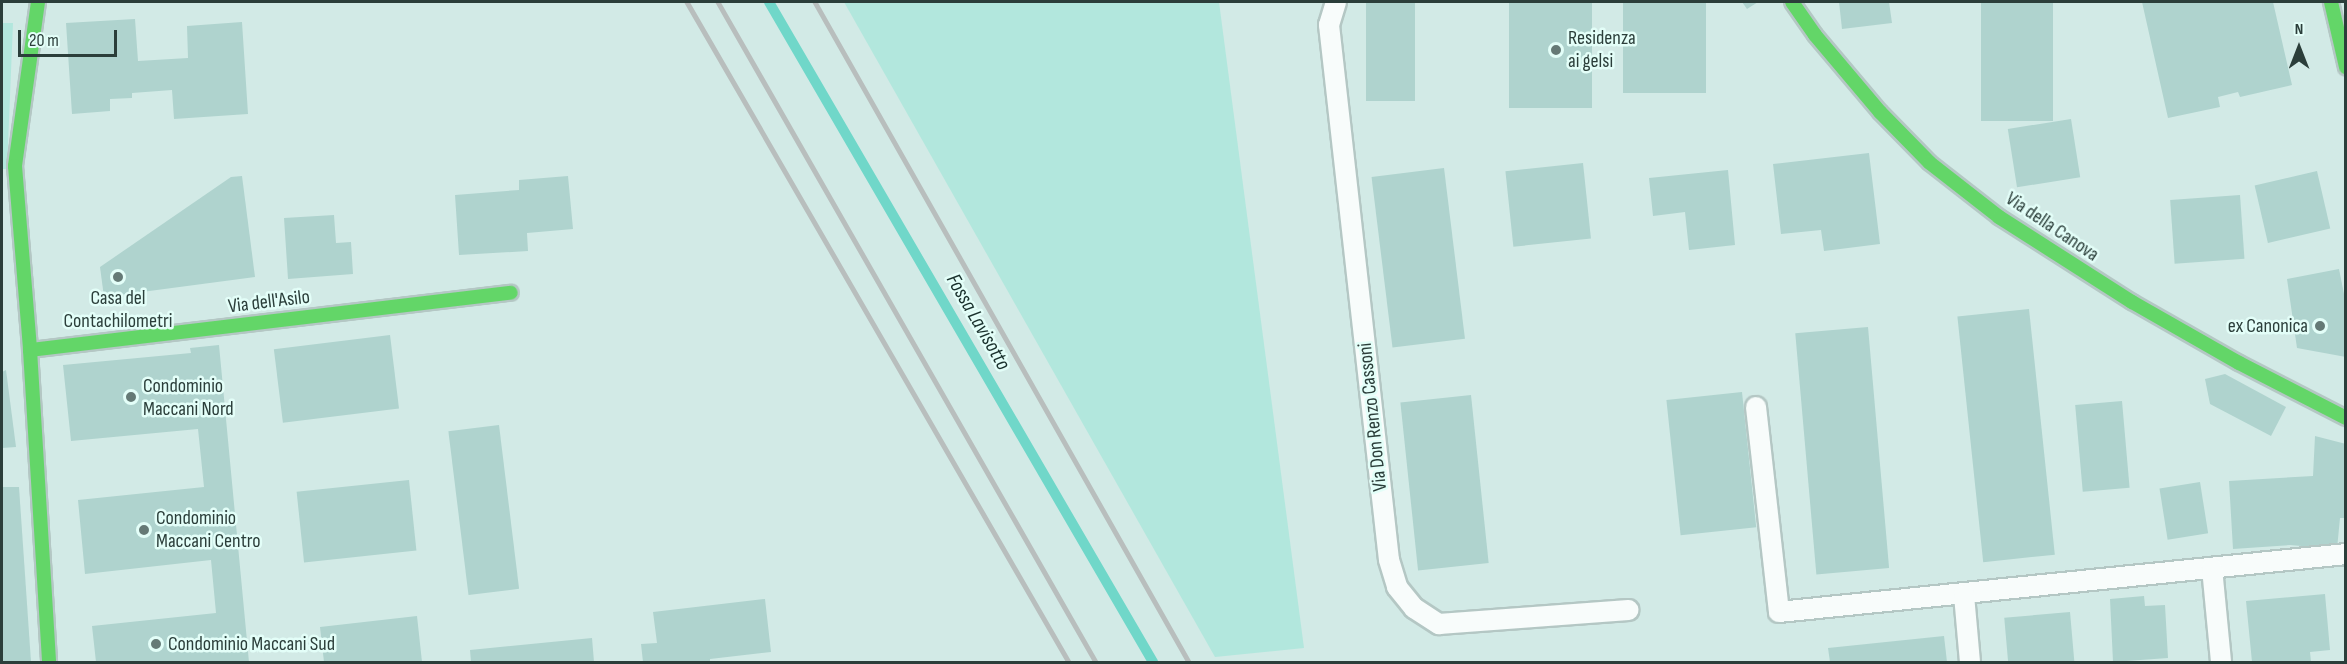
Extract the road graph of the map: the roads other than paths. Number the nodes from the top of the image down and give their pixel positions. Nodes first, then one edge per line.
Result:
1 (33, 2) edge
2 (1336, 2) edge
3 (1792, 2) edge
4 (2331, 2) edge
5 (2346, 67) edge
6 (511, 293) dead end
7 (30, 350) junction
8 (1756, 407) dead end
9 (2346, 418) edge
10 (2346, 554) edge
11 (2212, 568) junction
12 (1964, 595) junction
13 (1628, 610) dead end
14 (49, 663) edge
15 (1970, 663) edge
16 (2221, 663) edge

1 - 7 street
2 - 13 lane, Via Don Renzo Cassoni
3 - 9 street, Via della Canova
4 - 5 street
6 - 7 street, Via dell'Asilo
7 - 14 street
8 - 12 lane
10 - 11 lane
11 - 12 lane
11 - 16 lane
12 - 15 lane

